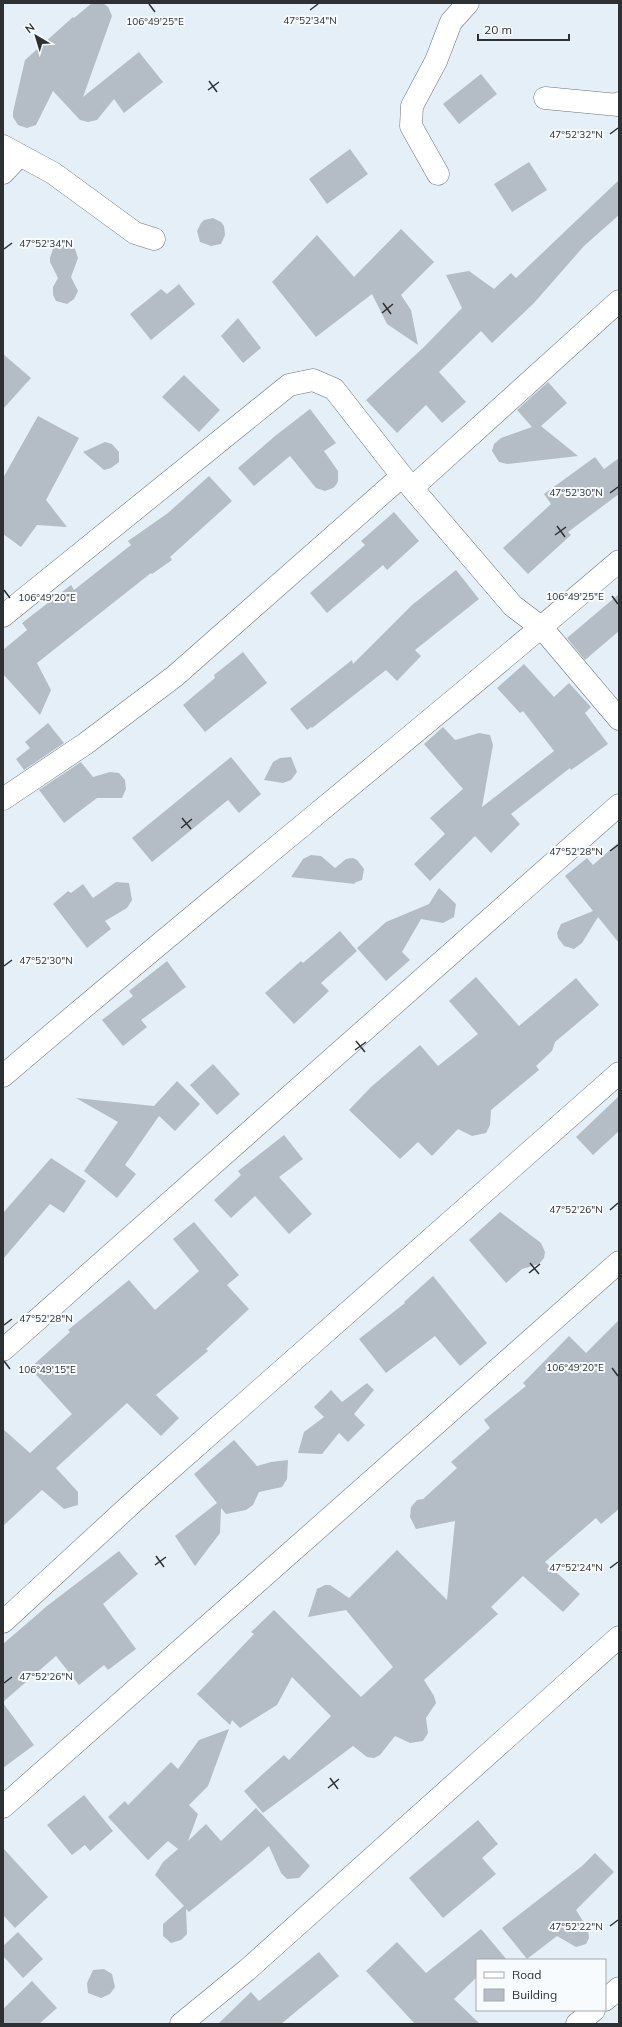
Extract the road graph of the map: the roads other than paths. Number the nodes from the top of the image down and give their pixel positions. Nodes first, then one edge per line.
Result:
1 (468, 3) edge
2 (545, 98) dead end
3 (619, 103) edge
4 (11, 151) edge
5 (3, 173) edge
6 (438, 174) dead end
7 (154, 239) dead end
8 (619, 301) edge
9 (407, 482) junction
10 (619, 561) edge
11 (3, 616) edge
12 (542, 628) junction
13 (619, 719) edge
14 (3, 799) edge
15 (619, 805) edge
16 (619, 1074) edge
17 (3, 1076) edge
18 (619, 1262) edge
19 (3, 1350) edge
20 (3, 1622) edge
21 (619, 1637) edge
22 (3, 1807) edge
23 (619, 1988) edge
24 (606, 1999) edge
25 (593, 2011) edge
26 (181, 2024) edge
27 (577, 2024) edge

1 - 6 street
2 - 3 street
4 - 5 street
4 - 7 street
8 - 9 street
9 - 11 street
9 - 12 street
9 - 14 street
10 - 12 street
12 - 13 street
12 - 17 street
15 - 19 street
16 - 20 street
18 - 22 street
21 - 26 street
23 - 24 street
25 - 27 street

